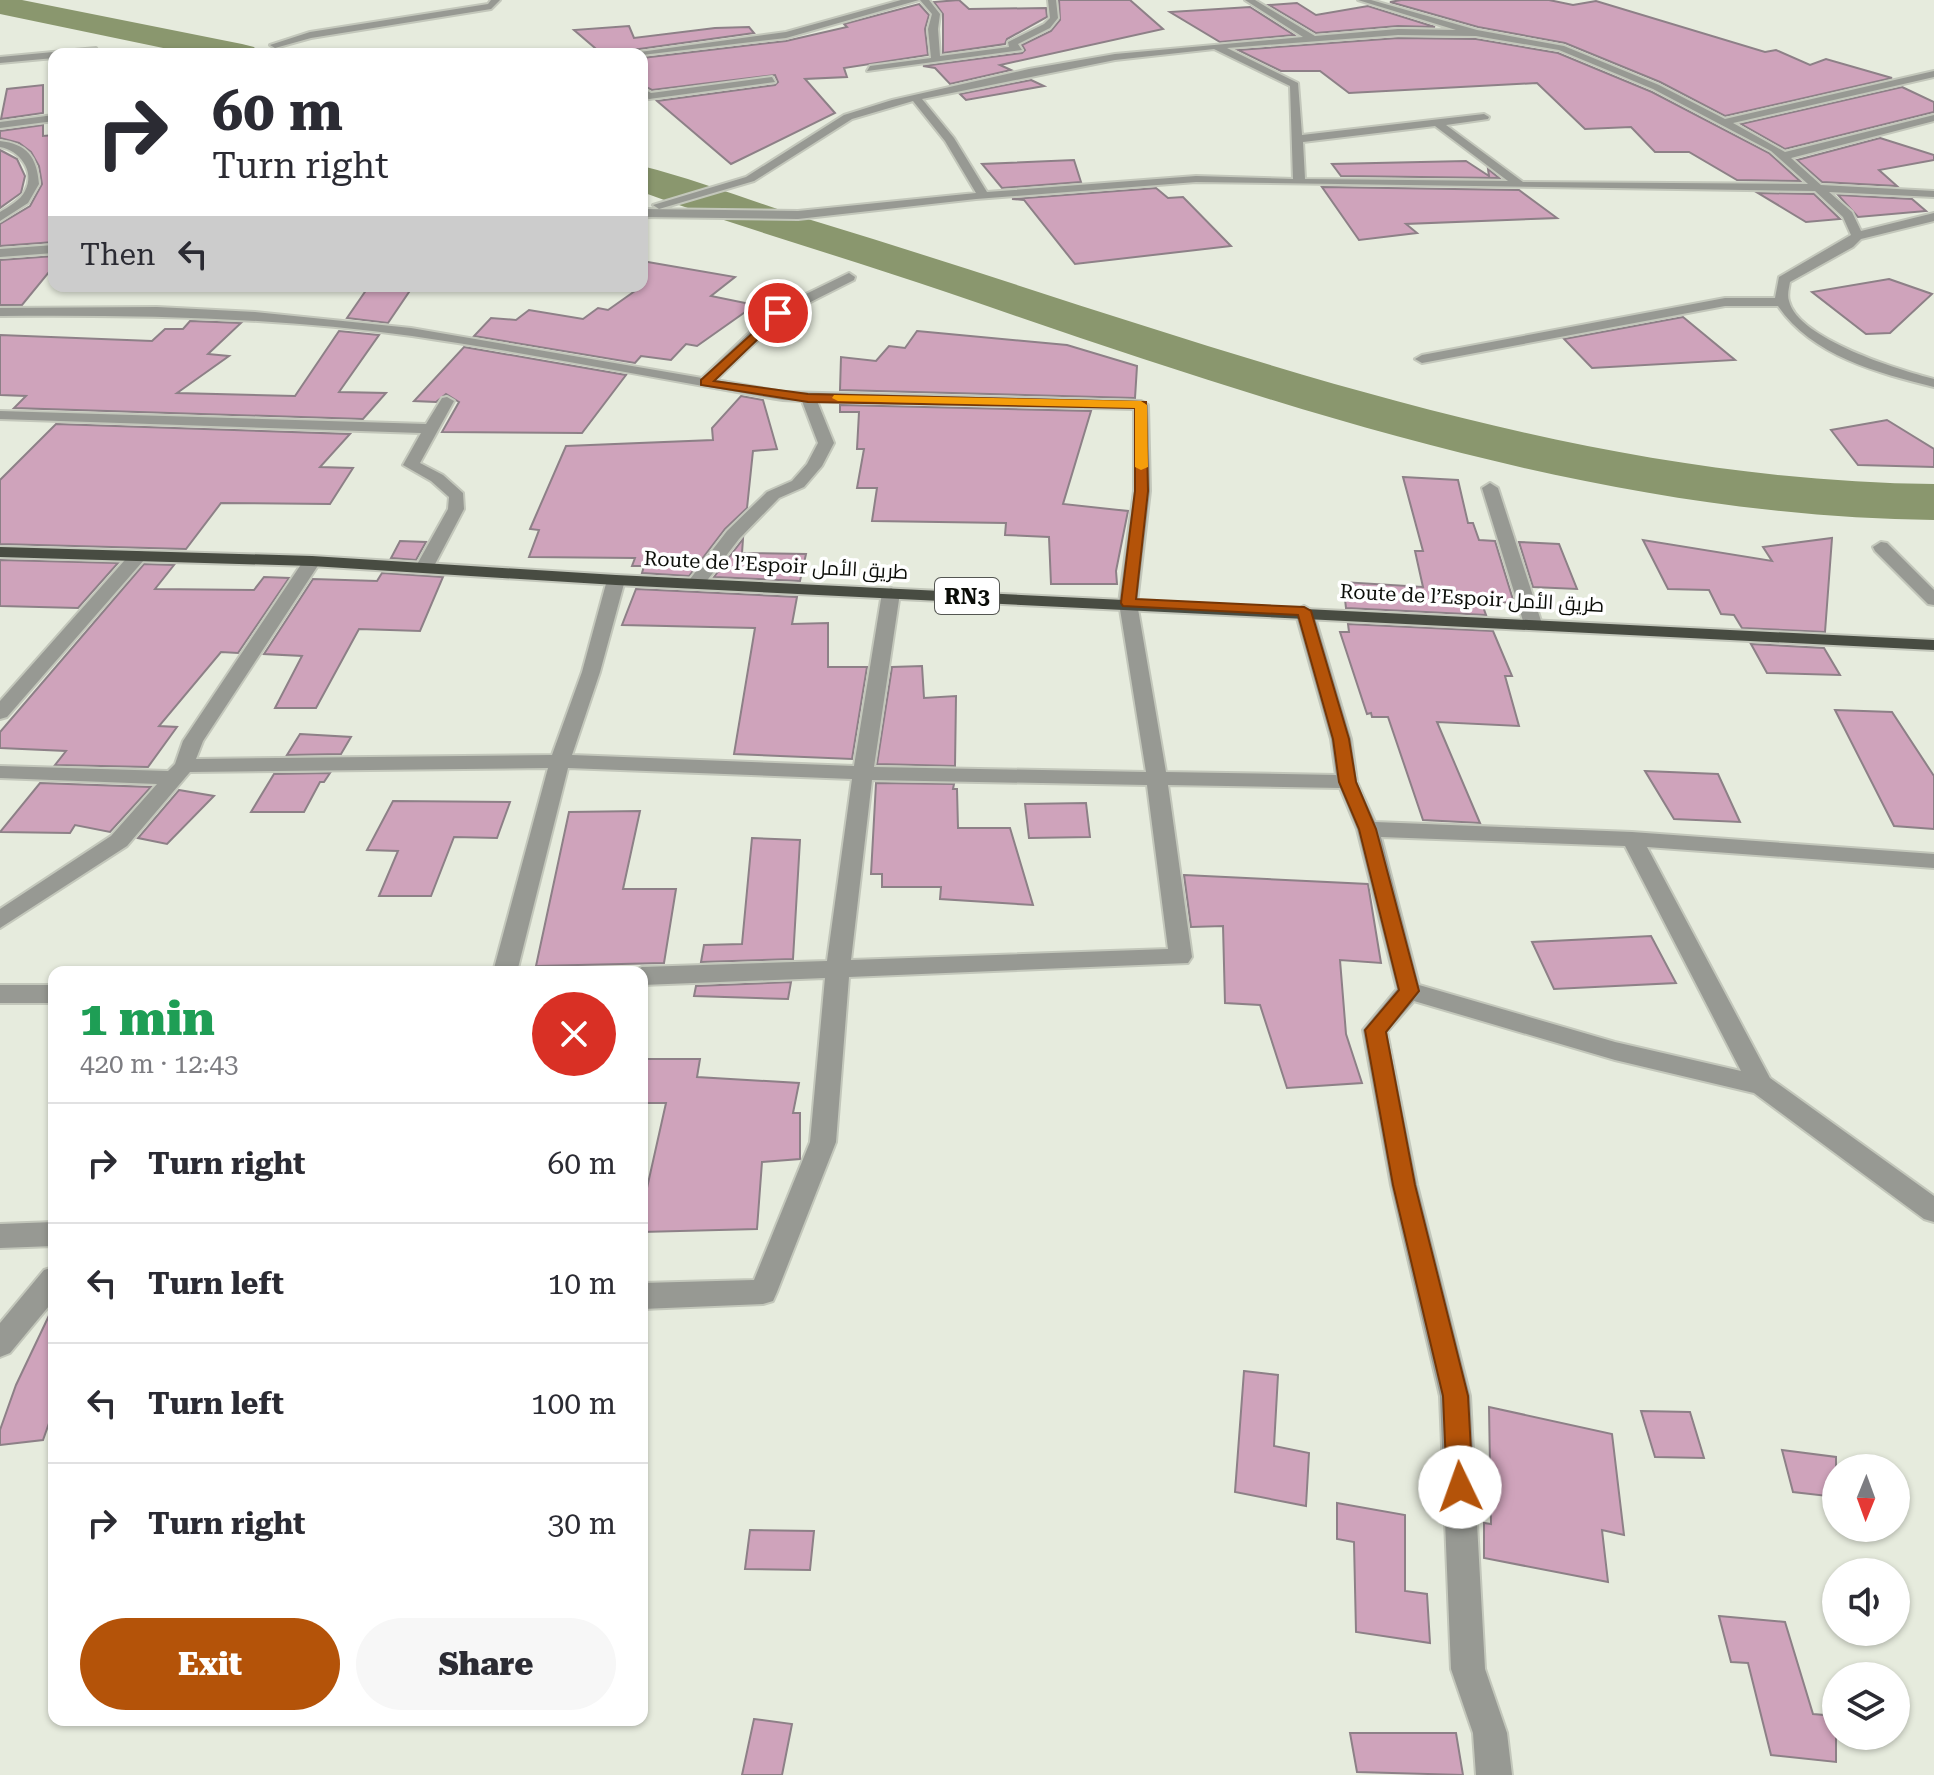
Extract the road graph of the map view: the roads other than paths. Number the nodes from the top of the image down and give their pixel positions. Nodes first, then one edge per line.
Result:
1 (496, 0) edge
2 (915, 0) edge
3 (924, 0) edge
4 (1052, 0) edge
5 (1362, 0) edge
6 (1255, 1) edge
7 (1476, 33) junction
8 (1312, 38) junction
9 (275, 45) dead end
10 (1215, 46) junction
11 (1019, 48) junction
12 (648, 52) edge
13 (1032, 54) dead end
14 (48, 56) edge
15 (0, 60) edge
16 (936, 60) junction
17 (1045, 60) dead end
18 (1058, 66) junction
19 (870, 69) dead end
20 (1934, 74) edge
21 (772, 80) dead end
22 (648, 95) edge
23 (916, 98) junction
24 (1484, 117) dead end
25 (1934, 118) edge
26 (48, 119) edge
27 (1436, 122) junction
28 (1725, 122) junction
29 (0, 125) edge
30 (1299, 139) junction
31 (0, 144) edge
32 (1784, 156) junction
33 (1299, 182) junction
34 (1519, 184) junction
35 (1820, 188) junction
36 (1934, 194) edge
37 (984, 196) junction
38 (648, 209) edge
39 (648, 211) edge
40 (0, 217) edge
41 (1934, 217) edge
42 (1857, 236) junction
43 (48, 249) edge
44 (0, 253) edge
45 (849, 277) dead end
46 (1782, 302) junction
47 (0, 312) edge
48 (1422, 359) dead end
49 (705, 383) junction
50 (1934, 383) edge
51 (808, 398) junction
52 (447, 401) dead end
53 (0, 415) edge
54 (431, 429) junction
55 (1490, 488) dead end
56 (1881, 547) dead end
57 (0, 552) edge
58 (138, 556) junction
59 (312, 561) junction
60 (424, 568) junction
61 (616, 580) junction
62 (696, 583) junction
63 (891, 593) junction
64 (1934, 600) edge
65 (1128, 603) junction
66 (1304, 611) junction
67 (1533, 624) junction
68 (1934, 645) edge
69 (0, 713) edge
70 (560, 761) junction
71 (0, 772) edge
72 (180, 772) junction
73 (866, 773) junction
74 (1157, 780) junction
75 (1347, 782) junction
76 (1368, 829) junction
77 (1632, 839) junction
78 (1934, 861) edge
79 (0, 920) edge
80 (507, 966) edge
81 (838, 968) junction
82 (648, 976) edge
83 (1409, 991) junction
84 (0, 994) edge
85 (48, 994) edge
86 (1761, 1085) junction
87 (1934, 1211) edge
88 (48, 1234) edge
89 (0, 1236) edge
90 (48, 1291) edge
91 (648, 1296) edge
92 (0, 1344) edge
93 (1494, 1775) edge

1 - 9 street
2 - 12 street
3 - 16 street
4 - 11 street
5 - 7 street
6 - 8 street
7 - 8 street
7 - 28 street
8 - 10 street
10 - 18 street
10 - 30 street
11 - 13 street
11 - 16 street
14 - 15 street
16 - 19 street
17 - 18 street
18 - 23 street
20 - 28 street
21 - 22 street
23 - 37 street
23 - 38 street
24 - 27 street
25 - 32 street
26 - 29 street
27 - 30 street
27 - 34 street
28 - 32 street
30 - 33 street
31 - 40 street
32 - 35 street
33 - 34 street
33 - 37 street
34 - 35 street
35 - 36 street
35 - 42 street
37 - 39 street
41 - 42 street
42 - 46 street
43 - 44 street
45 - 49 street
46 - 48 street
46 - 50 street
47 - 49 street
49 - 51 street
51 - 62 street
51 - 65 street
52 - 54 street
53 - 54 street
54 - 60 street
55 - 67 street
56 - 64 street
57 - 58 highway, Route de l’Espoir طريق الأمل / RN3
58 - 59 highway, Route de l’Espoir طريق الأمل / RN3
58 - 69 street
59 - 60 highway, Route de l’Espoir طريق الأمل / RN3
59 - 72 street
60 - 61 highway, Route de l’Espoir طريق الأمل / RN3
61 - 62 highway, Route de l’Espoir طريق الأمل / RN3
61 - 70 street
62 - 63 highway, Route de l’Espoir طريق الأمل / RN3
63 - 65 highway, Route de l’Espoir طريق الأمل / RN3
63 - 73 street
65 - 66 highway, Route de l’Espoir طريق الأمل / RN3
65 - 74 street
66 - 67 highway, Route de l’Espoir طريق الأمل / RN3
66 - 75 street
67 - 68 highway, Route de l’Espoir طريق الأمل / RN3
70 - 72 street
70 - 73 street
70 - 80 street
71 - 72 street
72 - 79 street
73 - 74 street
73 - 81 street
74 - 75 street
74 - 81 street
75 - 76 street
76 - 77 street
76 - 83 street
77 - 78 street
77 - 86 street
81 - 82 street
81 - 91 street
83 - 86 street
83 - 93 street
84 - 85 street
86 - 87 street
88 - 89 street
90 - 92 street

